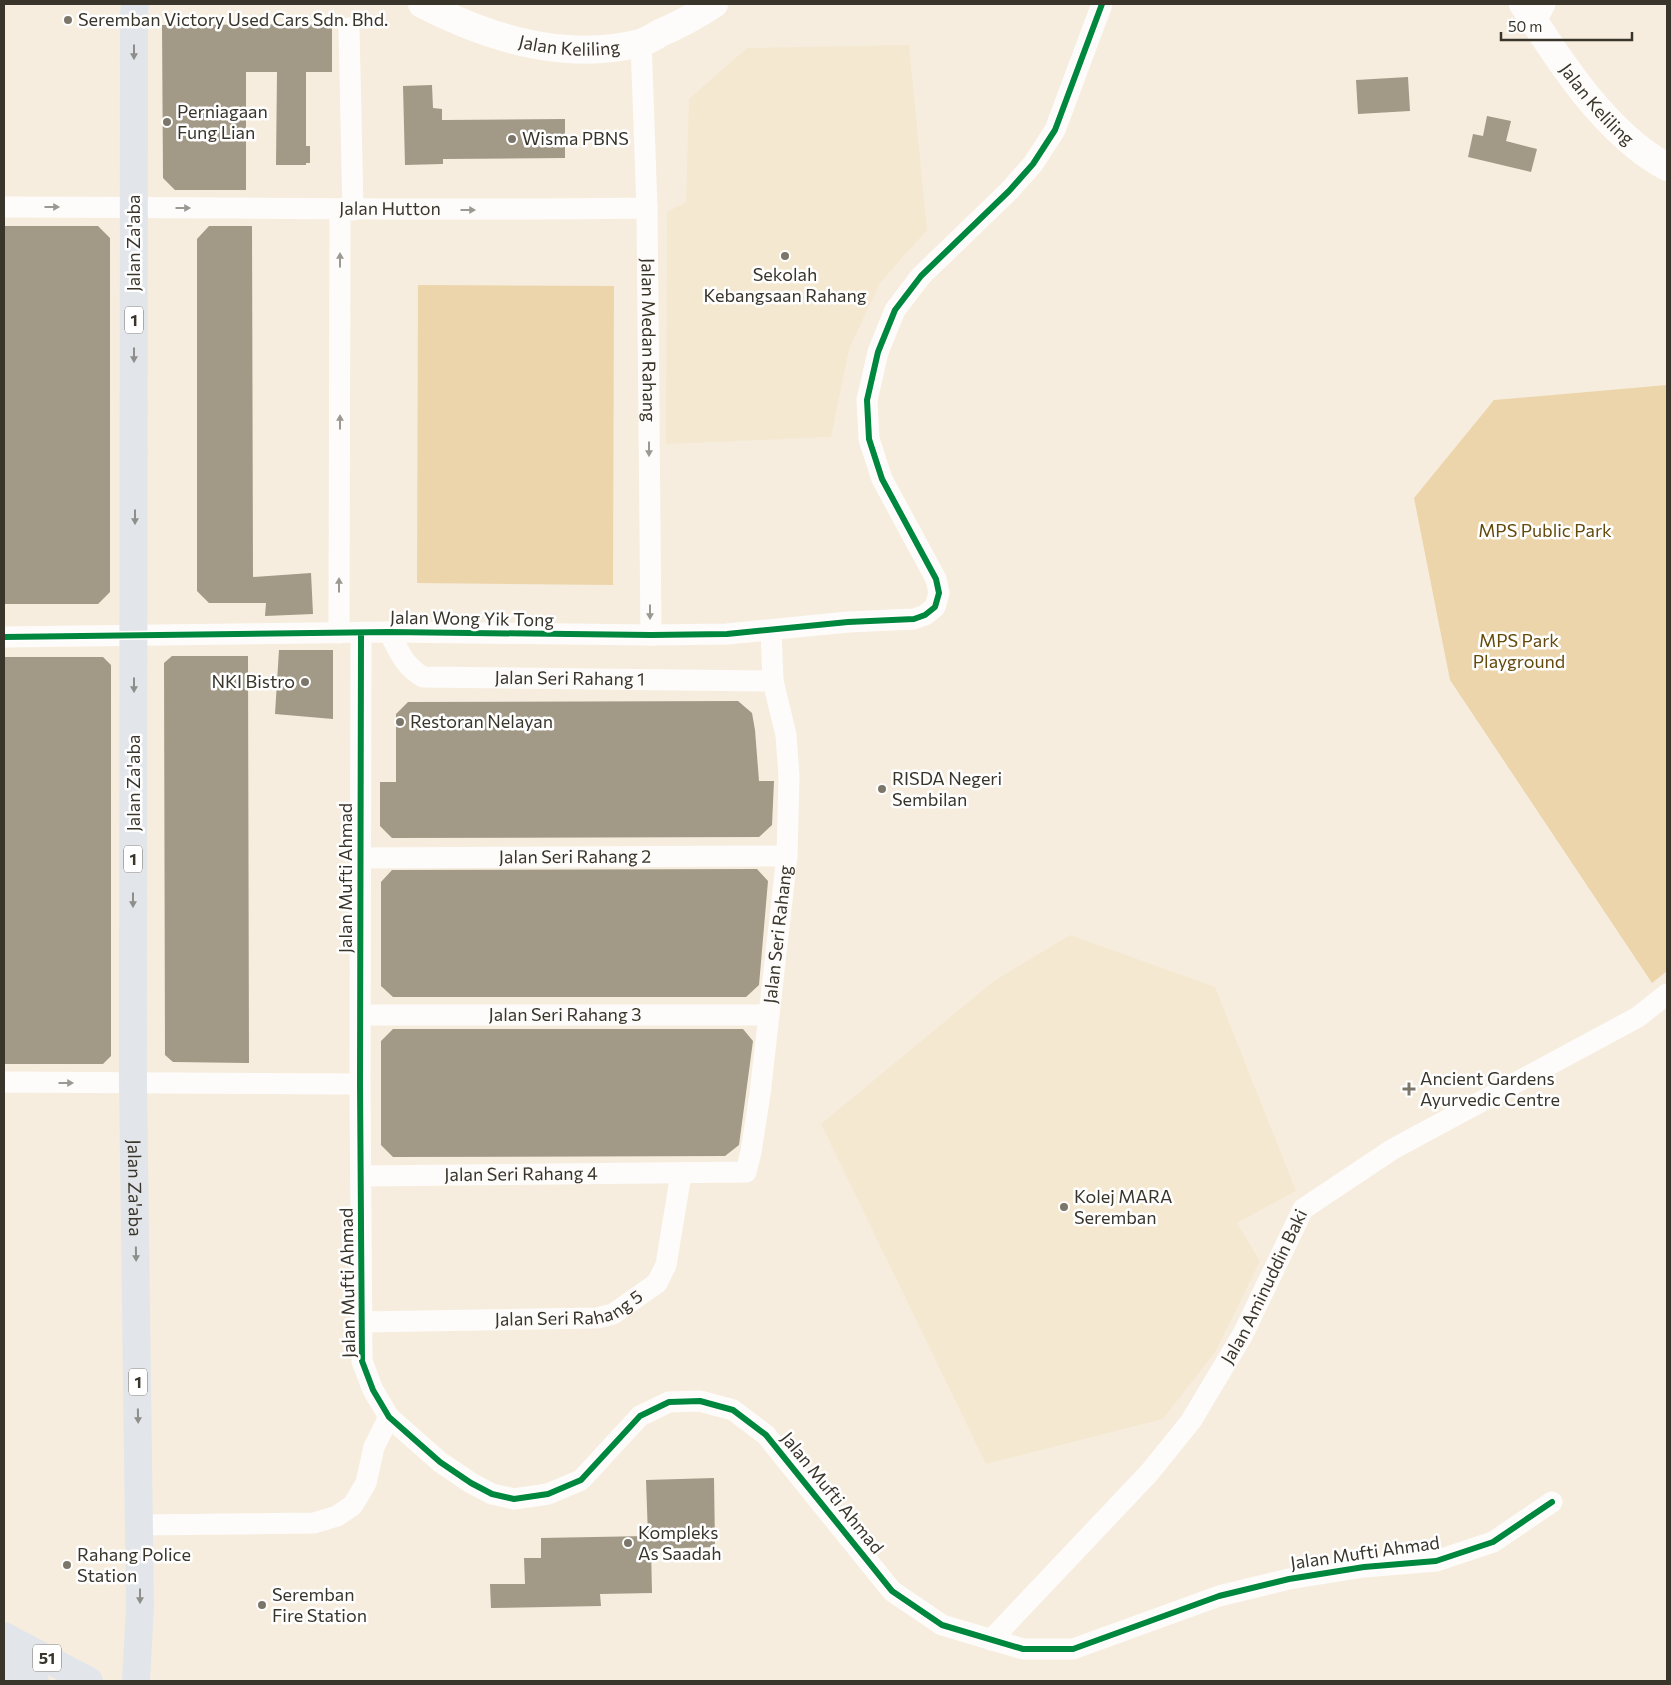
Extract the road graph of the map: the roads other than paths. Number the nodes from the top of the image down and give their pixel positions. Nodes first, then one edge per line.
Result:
1 (135, 4) edge
2 (422, 4) edge
3 (714, 4) edge
4 (1102, 4) edge
5 (1535, 10) edge
6 (349, 28) dead end
7 (641, 42) junction
8 (1667, 168) edge
9 (4, 207) edge
10 (134, 208) junction
11 (647, 208) junction
12 (347, 210) junction
13 (771, 631) junction
14 (389, 632) junction
15 (339, 633) junction
16 (361, 633) junction
17 (651, 635) junction
18 (4, 636) edge
19 (134, 636) junction
20 (773, 680) junction
21 (787, 856) junction
22 (361, 858) junction
23 (1667, 994) edge
24 (361, 1015) junction
25 (769, 1015) junction
26 (4, 1082) edge
27 (133, 1083) junction
28 (360, 1084) junction
29 (681, 1174) junction
30 (361, 1176) junction
31 (361, 1322) junction
32 (390, 1417) junction
33 (1552, 1502) dead end
34 (139, 1525) junction
35 (4, 1636) edge
36 (991, 1640) junction
37 (4, 1662) edge
38 (35, 1681) edge
39 (89, 1681) edge
40 (136, 1681) edge

1 -> 10 highway, Jalan Za'aba / 1
2 - 7 street, Jalan Keliling
3 - 7 street, Jalan Keliling
4 - 13 street, Jalan Wong Yik Tong
5 - 8 street, Jalan Keliling
6 - 12 street
7 - 11 street, Jalan Medan Rahang
9 -> 10 street, Jalan Hutton
10 -> 12 street, Jalan Hutton
10 -> 19 highway, Jalan Za'aba / 1
12 -> 11 street, Jalan Hutton
11 -> 17 street, Jalan Medan Rahang
15 -> 12 street
13 - 17 street, Jalan Wong Yik Tong
13 - 20 street, Jalan Seri Rahang
14 - 16 street, Jalan Wong Yik Tong
14 - 17 street, Jalan Wong Yik Tong
14 - 20 street, Jalan Seri Rahang 1
15 - 16 street, Jalan Wong Yik Tong
15 - 19 street, Jalan Wong Yik Tong
16 - 22 street, Jalan Mufti Ahmad
18 - 19 street, Jalan Wong Yik Tong
19 -> 27 highway, Jalan Za'aba / 1
20 - 21 street, Jalan Seri Rahang
21 - 22 street, Jalan Seri Rahang 2
21 - 25 street, Jalan Seri Rahang
22 - 24 street, Jalan Mufti Ahmad
23 - 36 street, Jalan Aminuddin Baki
24 - 25 street, Jalan Seri Rahang 3
24 - 28 street, Jalan Mufti Ahmad
25 - 29 street, Jalan Seri Rahang
26 -> 27 street
27 - 28 street
27 -> 34 highway, Jalan Za'aba / 1
28 - 30 street, Jalan Mufti Ahmad
29 - 30 street, Jalan Seri Rahang 4
29 - 31 street, Jalan Seri Rahang 5
30 - 31 street, Jalan Mufti Ahmad
31 - 32 street, Jalan Mufti Ahmad
32 - 34 street
32 - 36 street, Jalan Mufti Ahmad
33 - 36 street, Jalan Mufti Ahmad
34 -> 40 highway, Jalan Za'aba / 1
35 - 39 highway, 51
37 - 38 highway, 51

